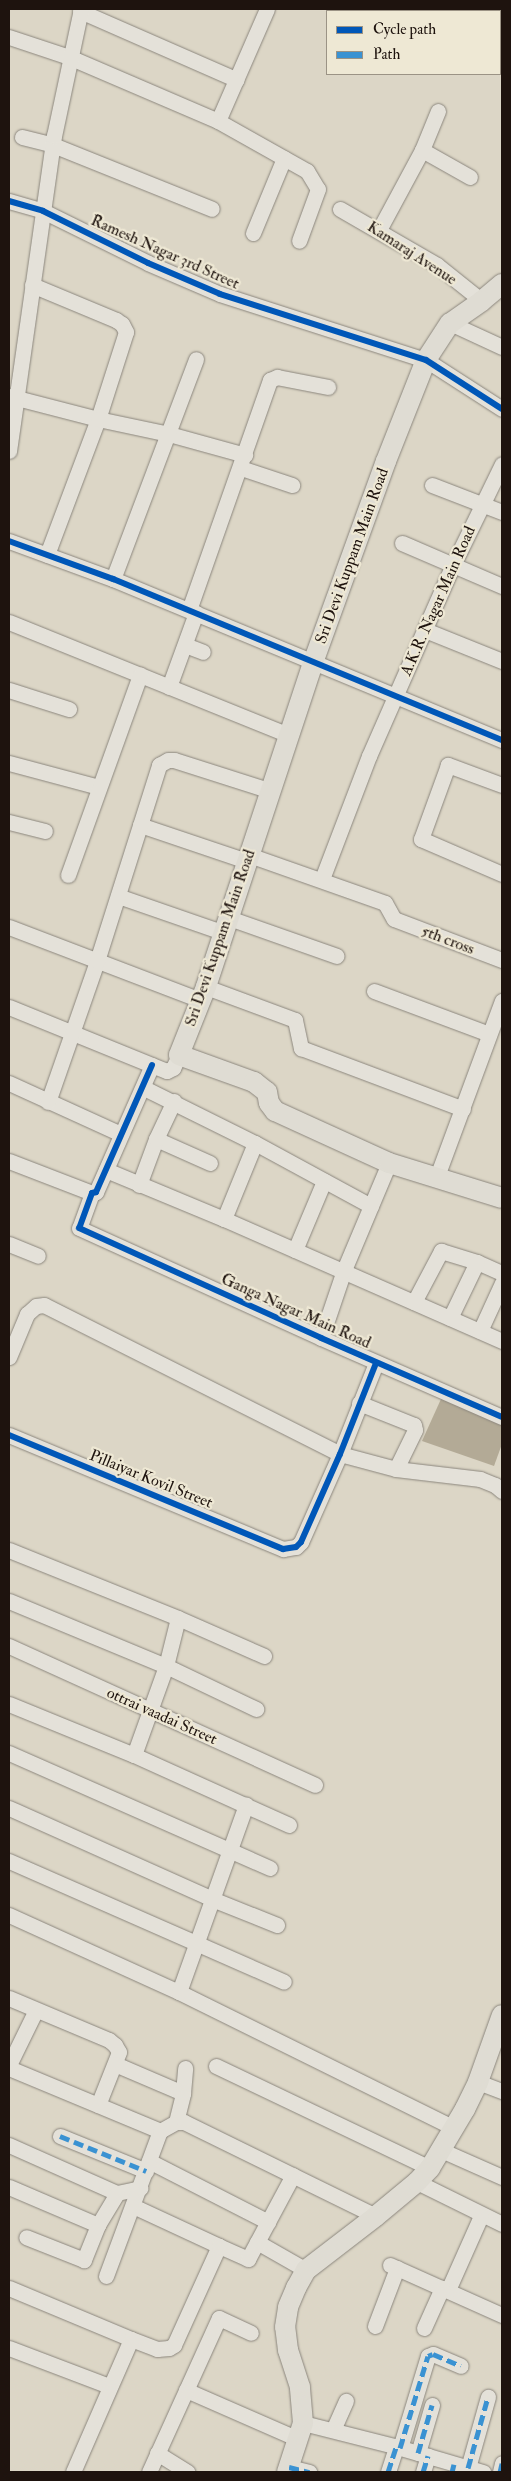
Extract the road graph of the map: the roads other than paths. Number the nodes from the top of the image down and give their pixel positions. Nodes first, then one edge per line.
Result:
1 (267, 9) edge
2 (80, 10) edge
3 (9, 37) edge
4 (69, 57) junction
5 (237, 80) junction
6 (438, 111) dead end
7 (218, 121) junction
8 (22, 137) dead end
9 (53, 145) junction
10 (422, 150) junction
11 (284, 158) junction
12 (470, 177) dead end
13 (9, 200) edge
14 (212, 209) dead end
15 (340, 209) dead end
16 (44, 211) junction
17 (379, 230) junction
18 (254, 233) dead end
19 (299, 241) dead end
20 (502, 284) edge
21 (32, 285) junction
22 (482, 301) junction
23 (450, 323) junction
24 (502, 347) edge
25 (196, 359) dead end
26 (426, 360) junction
27 (328, 387) dead end
28 (13, 397) edge
29 (502, 409) edge
30 (98, 419) junction
31 (169, 434) junction
32 (9, 451) edge
33 (243, 462) junction
34 (502, 464) edge
35 (292, 485) dead end
36 (432, 485) dead end
37 (482, 503) junction
38 (502, 512) edge
39 (9, 541) edge
40 (402, 543) dead end
41 (47, 555) junction
42 (453, 565) junction
43 (113, 578) junction
44 (502, 586) edge
45 (193, 612) junction
46 (9, 622) edge
47 (425, 630) junction
48 (185, 646) junction
49 (203, 652) dead end
50 (314, 660) junction
51 (502, 661) edge
52 (140, 675) junction
53 (170, 687) junction
54 (9, 690) edge
55 (396, 695) junction
56 (69, 709) dead end
57 (289, 735) junction
58 (502, 740) edge
59 (9, 763) edge
60 (502, 785) edge
61 (100, 787) junction
62 (270, 791) junction
63 (9, 822) edge
64 (140, 824) junction
65 (45, 831) dead end
66 (248, 858) junction
67 (68, 874) dead end
68 (502, 874) edge
69 (322, 879) junction
70 (118, 896) junction
71 (227, 926) junction
72 (9, 927) edge
73 (337, 956) dead end
74 (502, 960) edge
75 (97, 961) junction
76 (374, 991) dead end
77 (203, 994) junction
78 (502, 1001) edge
79 (9, 1007) edge
80 (72, 1034) junction
81 (489, 1034) junction
82 (179, 1055) junction
83 (152, 1065) junction
84 (9, 1083) edge
85 (144, 1088) junction
86 (174, 1101) junction
87 (48, 1102) junction
88 (463, 1109) junction
89 (120, 1134) junction
90 (156, 1139) junction
91 (255, 1143) junction
92 (9, 1161) edge
93 (210, 1163) dead end
94 (389, 1163) junction
95 (106, 1170) junction
96 (436, 1179) junction
97 (324, 1181) junction
98 (140, 1185) junction
99 (92, 1193) junction
100 (502, 1198) edge
101 (371, 1206) junction
102 (224, 1219) junction
103 (9, 1244) edge
104 (295, 1250) junction
105 (38, 1256) dead end
106 (476, 1262) junction
107 (344, 1270) junction
108 (502, 1273) edge
109 (502, 1283) edge
110 (414, 1302) junction
111 (450, 1318) junction
112 (480, 1331) junction
113 (321, 1338) junction
114 (502, 1341) edge
115 (9, 1357) edge
116 (376, 1363) junction
117 (359, 1403) junction
118 (502, 1417) edge
119 (9, 1435) edge
120 (340, 1454) junction
121 (396, 1469) junction
122 (502, 1491) edge
123 (9, 1550) edge
124 (9, 1601) edge
125 (178, 1618) junction
126 (9, 1646) edge
127 (264, 1656) dead end
128 (166, 1666) junction
129 (9, 1704) edge
130 (256, 1709) dead end
131 (150, 1711) junction
132 (9, 1753) edge
133 (134, 1755) junction
134 (315, 1785) dead end
135 (246, 1805) junction
136 (9, 1808) edge
137 (289, 1825) dead end
138 (229, 1850) junction
139 (9, 1861) edge
140 (270, 1868) dead end
141 (212, 1899) junction
142 (9, 1915) edge
143 (277, 1925) dead end
144 (198, 1944) junction
145 (284, 1982) dead end
146 (179, 1992) junction
147 (9, 1998) edge
148 (36, 2010) junction
149 (500, 2028) edge
150 (10, 2061) edge
151 (115, 2064) junction
152 (216, 2066) dead end
153 (185, 2068) dead end
154 (478, 2082) junction
155 (502, 2091) edge
156 (182, 2093) junction
157 (98, 2105) junction
158 (176, 2122) junction
159 (454, 2128) junction
160 (160, 2131) junction
161 (60, 2136) dead end
162 (9, 2145) edge
163 (441, 2150) junction
164 (147, 2166) junction
165 (293, 2175) junction
166 (423, 2175) junction
167 (502, 2177) edge
168 (9, 2187) edge
169 (140, 2188) junction
170 (117, 2193) junction
171 (134, 2206) junction
172 (376, 2216) junction
173 (481, 2216) junction
174 (268, 2222) junction
175 (502, 2224) edge
176 (98, 2225) junction
177 (26, 2237) dead end
178 (258, 2242) junction
179 (219, 2246) junction
180 (306, 2270) junction
181 (106, 2276) dead end
182 (9, 2288) edge
183 (445, 2289) junction
184 (502, 2315) edge
185 (375, 2326) dead end
186 (424, 2328) dead end
187 (251, 2333) dead end
188 (131, 2339) junction
189 (9, 2348) edge
190 (461, 2366) dead end
191 (109, 2386) junction
192 (186, 2390) junction
193 (488, 2398) dead end
194 (346, 2401) dead end
195 (432, 2405) dead end
196 (333, 2430) junction
197 (300, 2431) junction
198 (398, 2447) junction
199 (157, 2453) junction
200 (423, 2455) junction
201 (502, 2462) edge
202 (288, 2469) edge
203 (467, 2470) edge
204 (73, 2472) edge
205 (149, 2472) edge
206 (187, 2472) edge
207 (309, 2472) edge
208 (388, 2472) edge
209 (423, 2472) edge
210 (500, 2472) edge

1 - 5 street
2 - 4 street
2 - 5 street
3 - 4 street
4 - 7 street
4 - 9 street
5 - 7 street
6 - 10 street
7 - 11 street
8 - 9 street
9 - 14 street
9 - 16 street
10 - 12 street
10 - 17 street
11 - 18 street
11 - 19 street
13 - 16 street, Ramesh Nagar 3rd Street
15 - 17 street, Kamaraj Avenue
16 - 21 street
16 - 26 street, Ramesh Nagar 3rd Street
17 - 22 street, Kamaraj Avenue
20 - 22 main road, Sri Devi Kuppam Main Road
21 - 28 street
21 - 30 street
22 - 23 main road, Sri Devi Kuppam Main Road
23 - 24 street
23 - 26 main road, Sri Devi Kuppam Main Road
25 - 31 street
26 - 29 street, Ramesh Nagar 3rd Street
26 - 50 main road, Sri Devi Kuppam Main Road
27 - 33 street
28 - 30 street
28 - 32 street
30 - 31 street
30 - 41 street
31 - 33 street
31 - 43 street
33 - 35 street
33 - 45 street
34 - 37 street, A.K.R. Nagar Main Road
36 - 37 street
37 - 38 street
37 - 42 street, A.K.R. Nagar Main Road
39 - 41 street
40 - 42 street
41 - 43 street
42 - 44 street
42 - 47 street, A.K.R. Nagar Main Road
43 - 45 street
45 - 48 street
45 - 50 street
46 - 52 street
47 - 51 street
47 - 55 street, A.K.R. Nagar Main Road
48 - 49 street
48 - 53 street
50 - 55 street
50 - 57 main road, Sri Devi Kuppam Main Road
52 - 53 street
52 - 61 street
53 - 57 street
54 - 56 street
55 - 58 street
55 - 69 street, A.K.R. Nagar Main Road
57 - 62 main road, Sri Devi Kuppam Main Road
59 - 61 street
60 - 68 street
61 - 67 street
62 - 64 street
62 - 66 main road, Sri Devi Kuppam Main Road
63 - 65 street
64 - 66 street
64 - 70 street
66 - 69 street
66 - 71 main road, Sri Devi Kuppam Main Road
69 - 74 street, 5th cross
70 - 71 street
70 - 75 street
71 - 73 street
71 - 77 main road, Sri Devi Kuppam Main Road
72 - 75 street
75 - 77 street
75 - 80 street
76 - 81 street
77 - 82 main road, Sri Devi Kuppam Main Road
77 - 88 street
78 - 81 street
79 - 80 street
80 - 83 street
80 - 87 street
81 - 88 street
82 - 83 street
82 - 94 main road
83 - 85 street
84 - 87 street
85 - 86 street
85 - 89 street
86 - 90 street
86 - 91 street
87 - 89 street
88 - 96 street
89 - 95 street
90 - 93 street
90 - 98 street
91 - 97 street
91 - 102 street
92 - 99 street
94 - 96 main road
94 - 101 street
95 - 98 street
95 - 99 street
96 - 100 main road
97 - 101 street
97 - 104 street
98 - 102 street
99 - 113 street, Ganga Nagar Main Road
101 - 107 street
102 - 104 street
103 - 105 street
104 - 107 street
106 - 108 street
106 - 110 street
106 - 111 street
107 - 110 street
107 - 113 street
109 - 112 street
110 - 111 street
111 - 112 street
112 - 114 street
113 - 116 street, Ganga Nagar Main Road
115 - 120 street
116 - 117 street
116 - 118 street, Ganga Nagar Main Road
117 - 120 street
117 - 121 street
119 - 120 street, Pillaiyar Kovil Street
120 - 121 street
121 - 122 street
123 - 125 street
124 - 128 street
125 - 127 street
125 - 128 street
126 - 131 street, ottrai vaadai Street
128 - 130 street
128 - 131 street
129 - 133 street
131 - 133 street
131 - 134 street, ottrai vaadai Street
132 - 138 street
133 - 135 street
135 - 137 street
135 - 138 street
136 - 141 street
138 - 140 street
138 - 141 street
139 - 144 street
141 - 143 street
141 - 144 street
142 - 146 street
144 - 145 street
144 - 146 street
146 - 159 street
147 - 148 street
148 - 150 street
148 - 151 street
149 - 154 main road
150 - 157 street
151 - 156 street
151 - 157 street
152 - 166 street
153 - 156 street
154 - 155 street
154 - 159 main road
156 - 158 street
157 - 160 street
158 - 160 street
158 - 165 street
159 - 163 main road
160 - 164 street
161 - 164 street
162 - 170 street
163 - 166 main road
163 - 167 street
164 - 169 street
164 - 174 street
165 - 172 street
165 - 174 street
166 - 172 main road
166 - 173 street
168 - 176 street
169 - 170 street
169 - 171 street
170 - 176 street
171 - 179 street
171 - 181 street
172 - 180 main road
173 - 175 street
173 - 183 street
174 - 178 street
176 - 177 street
178 - 179 street
178 - 180 street
179 - 188 street
180 - 197 main road
182 - 188 street
183 - 184 street
183 - 185 street
183 - 186 street
187 - 192 street
188 - 191 street
189 - 191 street
190 - 198 street
191 - 204 street
192 - 197 street
192 - 199 street
193 - 203 street
194 - 196 street
195 - 200 street
196 - 197 street
196 - 198 street
197 - 202 main road
198 - 200 street
198 - 208 street
199 - 205 street
199 - 206 street
200 - 203 street
200 - 209 street
201 - 210 street
202 - 207 street

